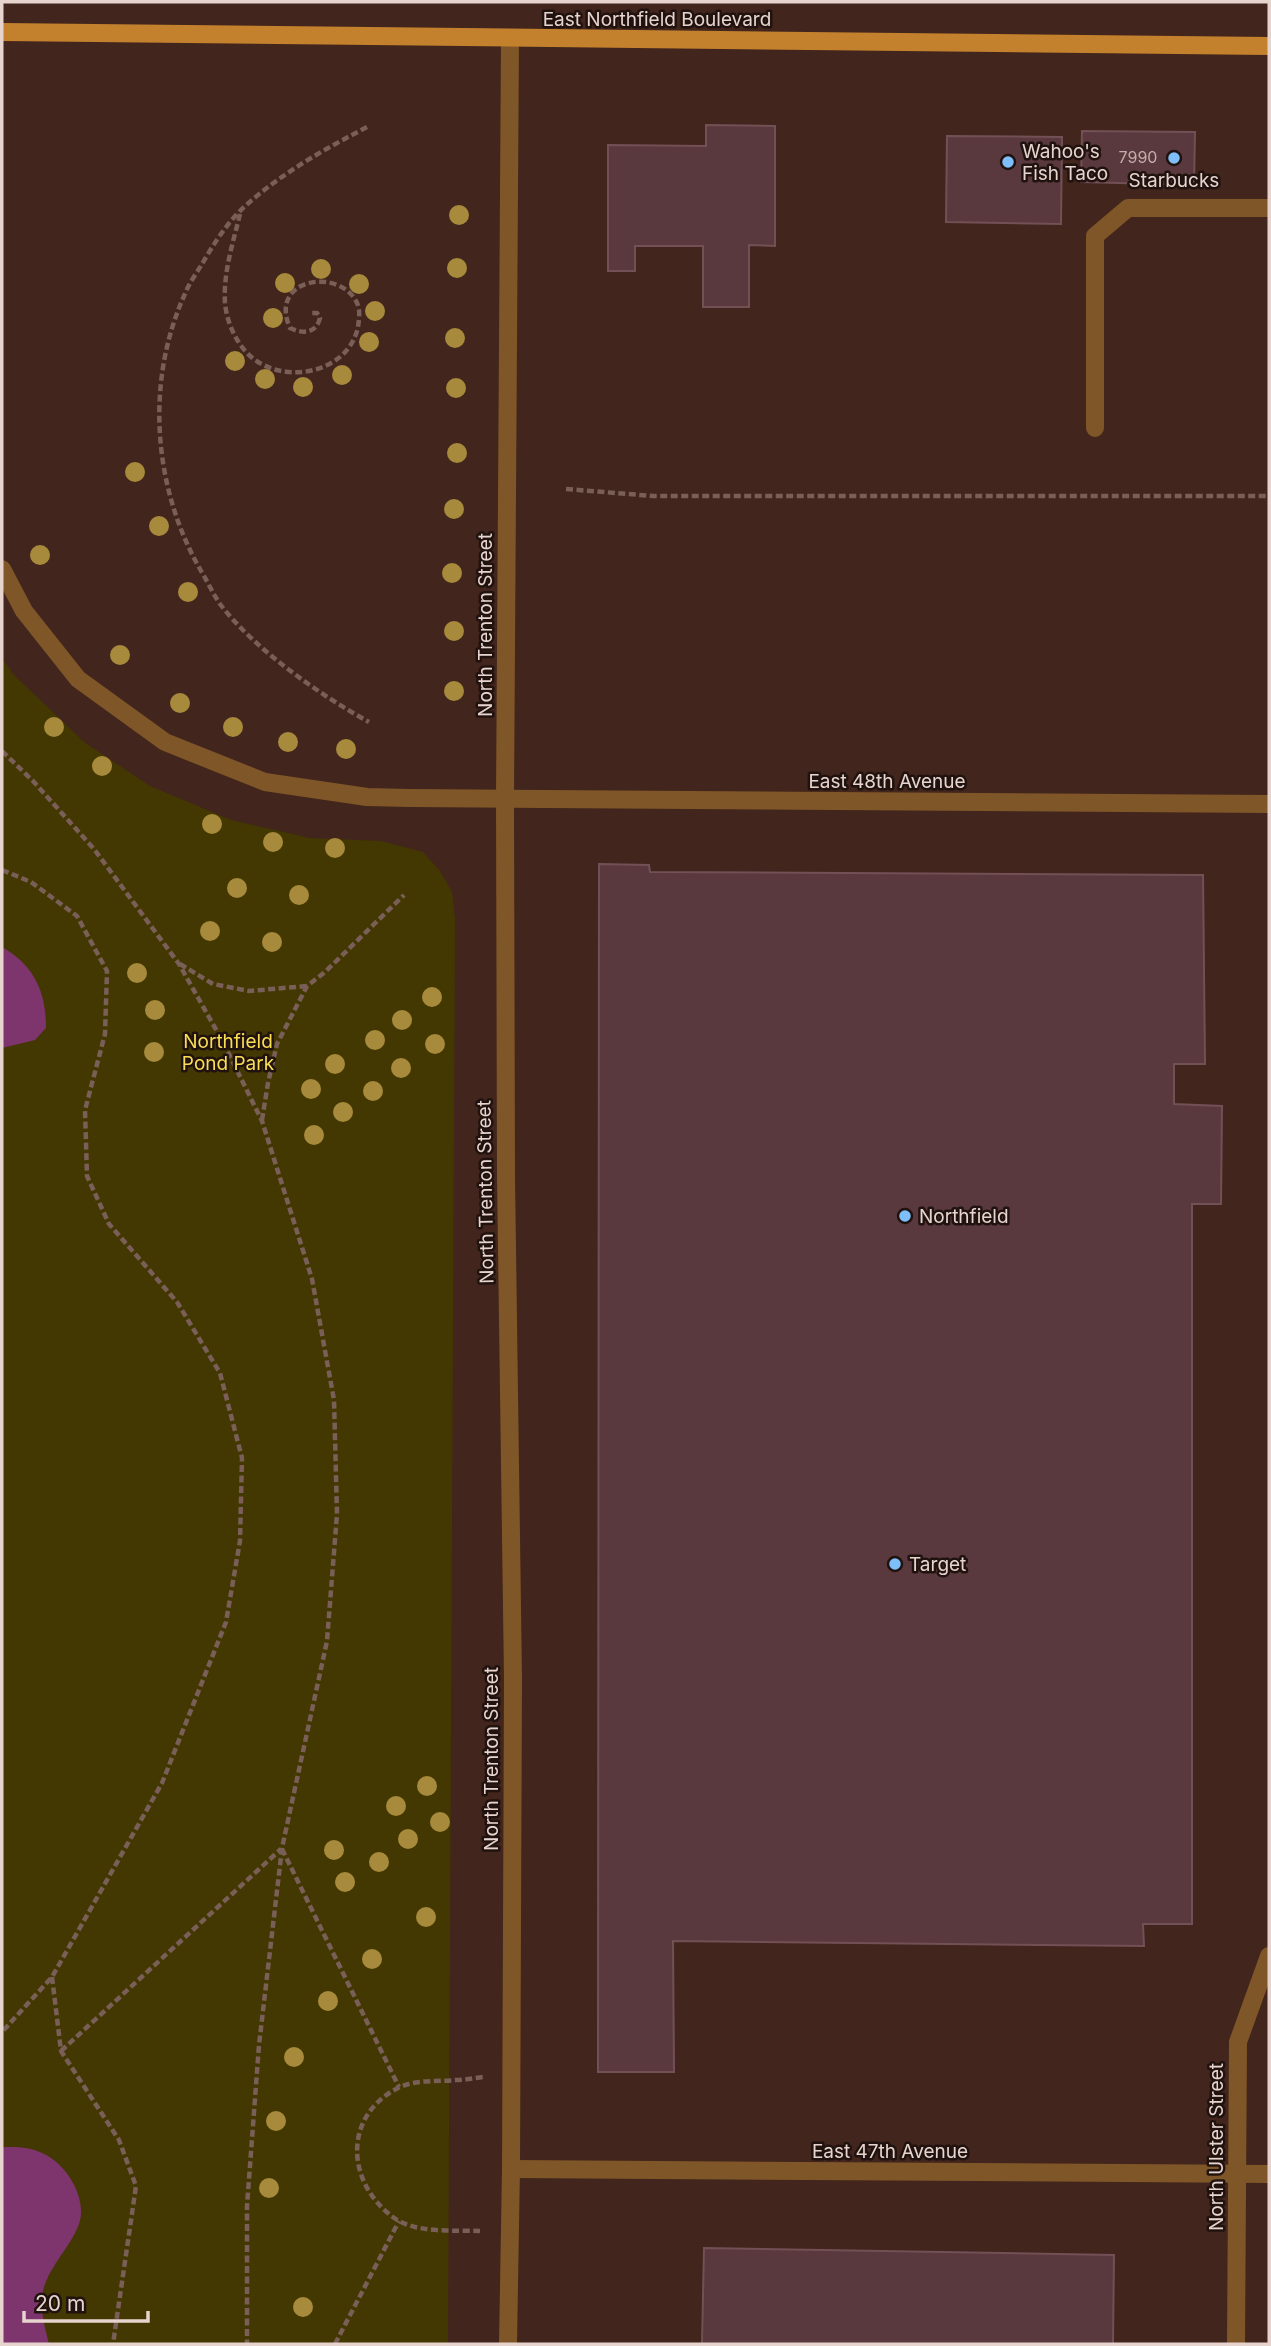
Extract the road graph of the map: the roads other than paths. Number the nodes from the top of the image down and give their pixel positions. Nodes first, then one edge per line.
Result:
1 (2, 32) edge
2 (510, 40) junction
3 (1269, 46) edge
4 (1269, 208) edge
5 (1095, 428) dead end
6 (2, 569) edge
7 (505, 798) junction
8 (1269, 804) edge
9 (1269, 1956) edge
10 (511, 2169) junction
11 (1237, 2174) junction
12 (1269, 2174) edge
13 (508, 2344) edge
14 (1236, 2344) edge

1 - 2 main road, East Northfield Boulevard
2 - 3 main road, East Northfield Boulevard
2 - 7 street, North Trenton Street
4 - 5 street
6 - 7 street, East 48th Avenue
7 - 8 street, East 48th Avenue
7 - 10 street, North Trenton Street
9 - 11 street, North Ulster Street
10 - 11 street, East 47th Avenue
10 - 13 street, North Trenton Street
11 - 12 street, East 47th Avenue
11 - 14 street, North Ulster Street

